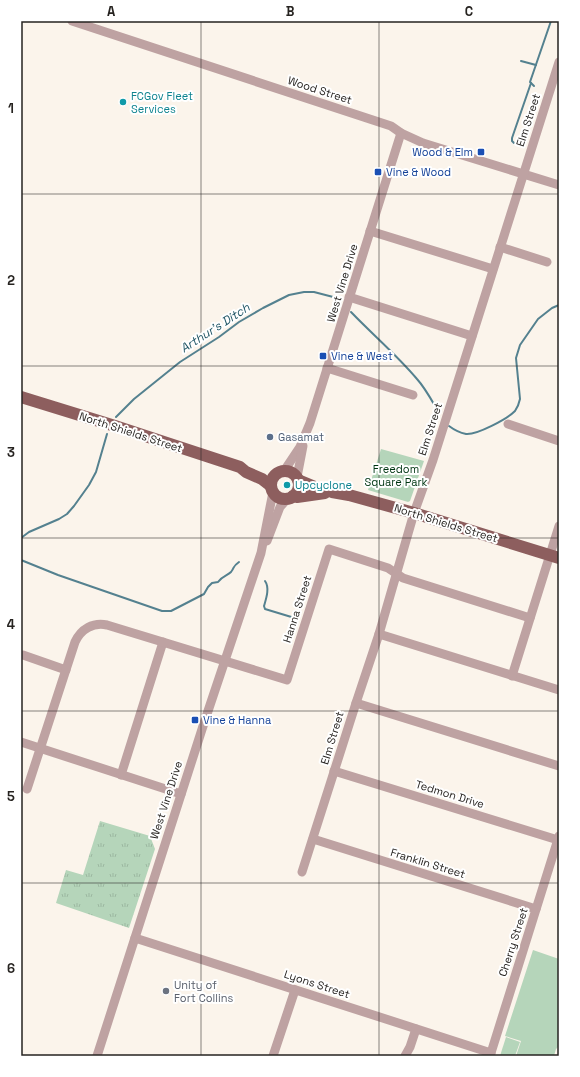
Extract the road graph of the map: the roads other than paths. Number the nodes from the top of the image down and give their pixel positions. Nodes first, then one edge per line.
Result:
1 (72, 21) edge
2 (559, 62) edge
3 (401, 133) junction
4 (523, 174) junction
5 (559, 185) edge
6 (370, 231) junction
7 (500, 247) junction
8 (547, 262) dead end
9 (493, 269) junction
10 (349, 297) junction
11 (472, 336) junction
12 (327, 368) junction
13 (413, 395) dead end
14 (21, 397) edge
15 (508, 424) dead end
16 (304, 439) junction
17 (559, 441) edge
18 (240, 467) junction
19 (281, 472) junction
20 (297, 478) junction
21 (272, 489) junction
22 (332, 492) junction
23 (290, 497) junction
24 (414, 513) junction
25 (559, 526) edge
26 (261, 552) junction
27 (554, 557) edge
28 (397, 574) junction
29 (530, 618) junction
30 (379, 634) junction
31 (163, 642) junction
32 (23, 655) dead end
33 (224, 661) junction
34 (66, 670) junction
35 (512, 676) junction
36 (559, 690) edge
37 (356, 702) junction
38 (21, 742) edge
39 (40, 749) junction
40 (559, 766) edge
41 (334, 771) junction
42 (121, 774) junction
43 (27, 789) dead end
44 (181, 794) junction
45 (558, 838) edge
46 (313, 839) junction
47 (302, 872) dead end
48 (536, 909) junction
49 (135, 938) junction
50 (295, 990) junction
51 (416, 1029) junction
52 (490, 1055) edge
53 (96, 1056) edge
54 (273, 1056) edge
55 (405, 1056) edge

1 - 3 street, Wood Street
2 - 4 street, Elm Street
3 - 4 street, Wood Street
3 - 6 street, West Vine Drive
4 - 5 street, Wood Street
4 - 7 street, Elm Street
6 - 9 street
6 - 10 street, West Vine Drive
7 - 8 street
7 - 9 street, Elm Street
9 - 11 street, Elm Street
10 - 11 street
10 - 12 street, West Vine Drive
11 - 24 street, Elm Street
12 - 13 street
12 - 16 street, West Vine Drive
14 - 18 main road, North Shields Street
15 - 17 street
16 - 19 street, West Vine Drive
16 - 20 street, West Vine Drive
18 - 19 main road, North Shields Street
18 - 21 main road, North Shields Street
19 - 20 main road
19 - 21 main road
20 - 22 main road, North Shields Street
20 - 23 main road
21 - 23 main road
21 - 26 street, West Vine Drive
22 - 23 main road, North Shields Street
22 - 24 main road, North Shields Street
23 - 26 street, West Vine Drive
24 - 27 main road, North Shields Street
24 - 28 street, Elm Street
25 - 27 street
26 - 33 street, West Vine Drive
27 - 29 street
28 - 29 street, Hanna Street
28 - 30 street, Elm Street
28 - 33 street, Hanna Street
29 - 35 street
30 - 35 street
30 - 37 street, Elm Street
31 - 33 street, Hanna Street
31 - 34 street, Hanna Street
31 - 42 street
32 - 34 street
33 - 44 street, West Vine Drive
34 - 39 street
35 - 36 street
37 - 40 street
37 - 41 street, Elm Street
38 - 39 street
39 - 42 street
39 - 43 street
41 - 45 street, Tedmon Drive
41 - 46 street, Elm Street
42 - 44 street
44 - 49 street, West Vine Drive
45 - 48 street, Cherry Street
46 - 47 street, Elm Street
46 - 48 street, Franklin Street
48 - 52 street, Cherry Street
49 - 50 street, Lyons Street
49 - 53 street, West Vine Drive
50 - 51 street, Lyons Street
50 - 54 street
51 - 52 street, Lyons Street
51 - 55 street

